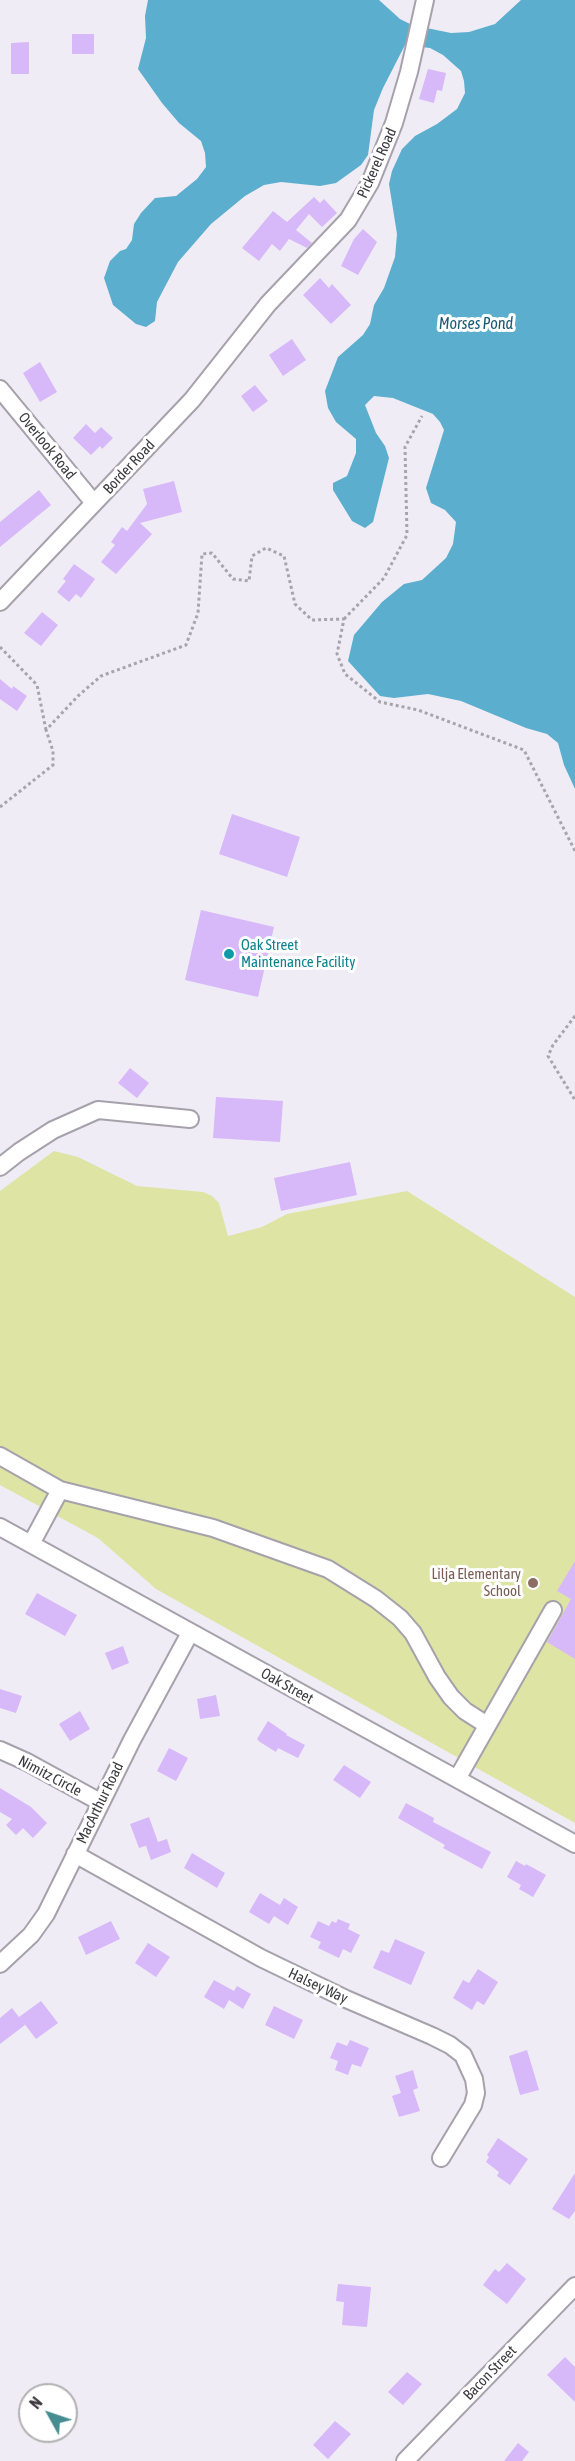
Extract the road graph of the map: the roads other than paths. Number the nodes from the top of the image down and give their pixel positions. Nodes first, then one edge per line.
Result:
1 (425, 0) edge
2 (251, 325) joint
3 (0, 389) edge
4 (94, 503) junction
5 (0, 602) edge
6 (190, 1119) dead end
7 (0, 1167) edge
8 (0, 1456) edge
9 (60, 1490) junction
10 (0, 1527) edge
11 (31, 1544) junction
12 (553, 1610) dead end
13 (190, 1633) junction
14 (487, 1725) junction
15 (0, 1750) edge
16 (457, 1779) junction
17 (100, 1802) junction
18 (575, 1844) edge
19 (75, 1854) junction
20 (0, 1964) edge
21 (441, 2158) dead end
22 (575, 2286) edge
23 (405, 2461) edge

1 - 2 street, Pickerel Road
2 - 4 street, Border Road
3 - 4 street, Overlook Road
4 - 5 street, Border Road
6 - 7 street
8 - 9 street
9 - 11 street
9 - 14 street
10 - 11 street, Oak Street
11 - 13 street, Oak Street
12 - 14 street
13 - 16 street, Oak Street
13 - 17 street, MacArthur Road
14 - 16 street
15 - 17 street, Nimitz Circle
16 - 18 street, Oak Street
17 - 19 street, MacArthur Road
19 - 20 street, MacArthur Road
19 - 21 street, Halsey Way
22 - 23 street, Bacon Street

